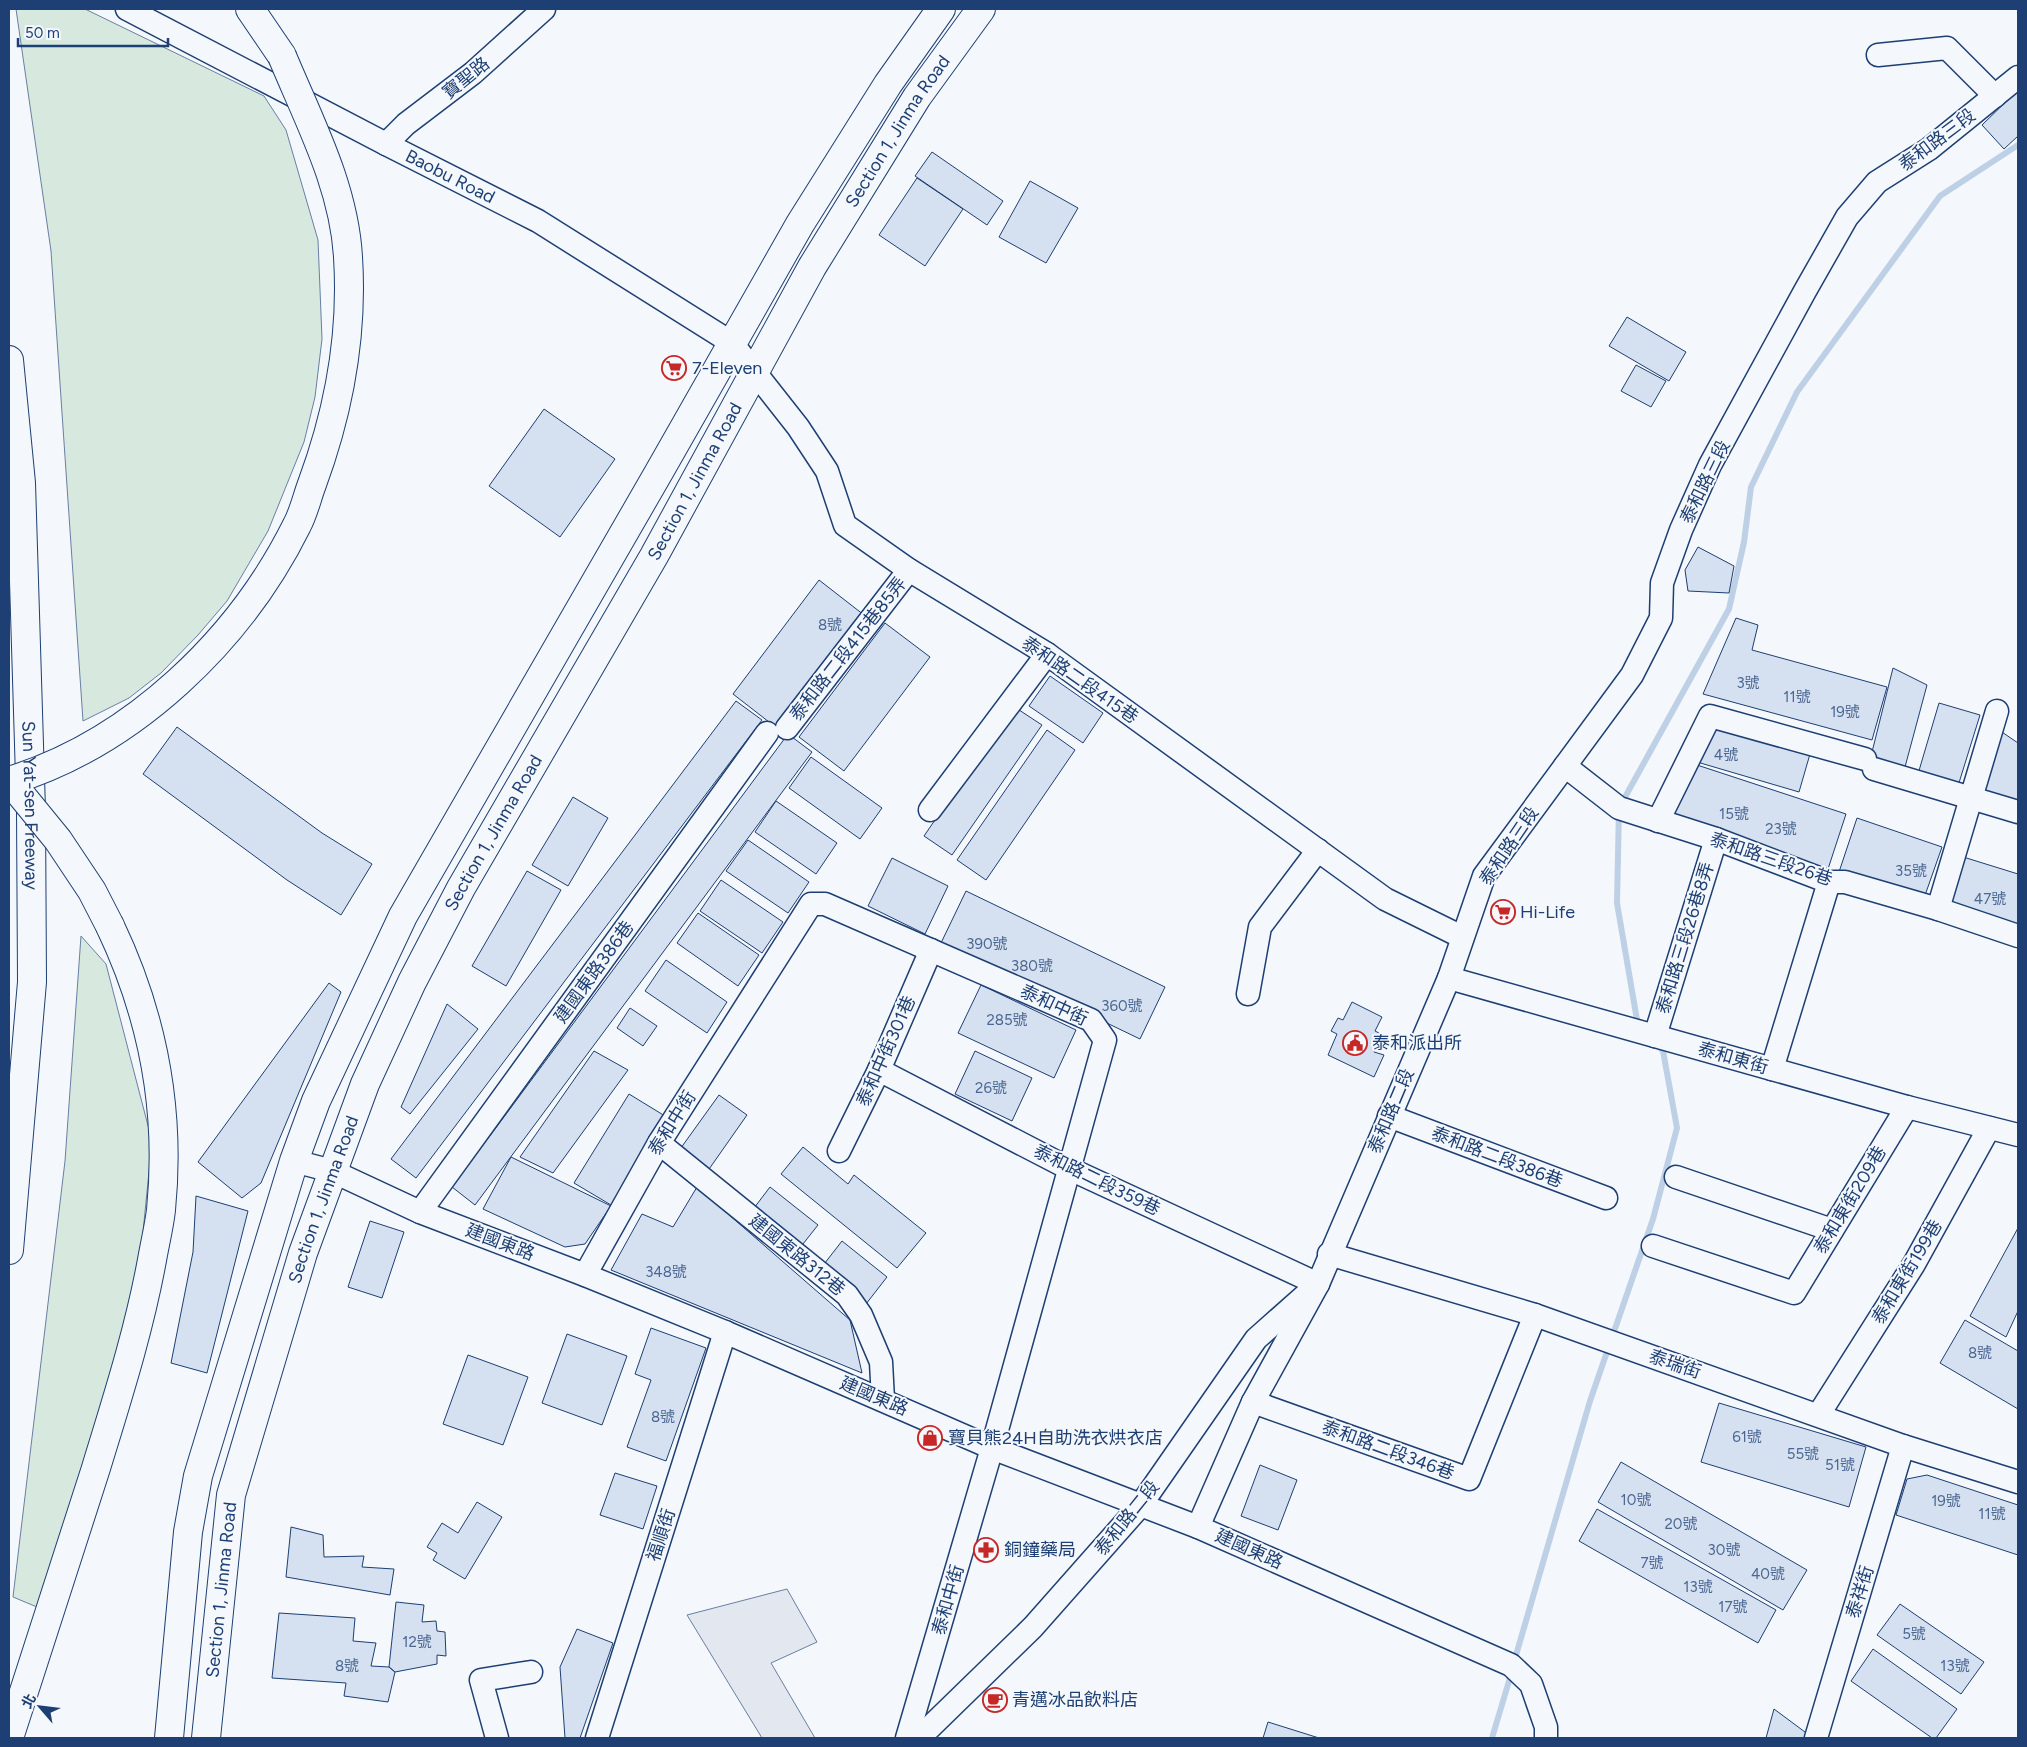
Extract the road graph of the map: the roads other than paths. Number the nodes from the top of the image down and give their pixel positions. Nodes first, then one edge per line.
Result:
1 (127, 9) edge
2 (250, 9) edge
3 (544, 9) edge
4 (941, 9) edge
5 (981, 9) edge
6 (1878, 55) dead end
7 (2018, 76) edge
8 (1995, 96) junction
9 (386, 144) junction
10 (732, 343) junction
11 (9, 360) edge
12 (753, 372) junction
13 (909, 570) junction
14 (1047, 654) junction
15 (1997, 711) dead end
16 (777, 730) joint
17 (1565, 766) junction
18 (9, 781) edge
19 (1971, 798) junction
20 (930, 810) dead end
21 (2018, 812) edge
22 (1658, 821) junction
23 (1716, 839) junction
24 (1318, 850) junction
25 (1829, 882) junction
26 (1938, 909) junction
27 (2018, 936) edge
28 (1462, 937) junction
29 (931, 950) junction
30 (1449, 978) junction
31 (1248, 994) dead end
32 (1646, 1034) junction
33 (1772, 1069) junction
34 (879, 1070) junction
35 (1906, 1107) junction
36 (1389, 1116) junction
37 (1989, 1128) junction
38 (2018, 1135) edge
39 (658, 1143) junction
40 (840, 1150) dead end
41 (294, 1161) junction
42 (1070, 1168) junction
43 (332, 1171) junction
44 (1676, 1177) dead end
45 (1606, 1198) dead end
46 (420, 1212) junction
47 (1832, 1230) junction
48 (1653, 1246) dead end
49 (9, 1250) edge
50 (1329, 1254) junction
51 (584, 1274) junction
52 (1318, 1284) junction
53 (1535, 1315) junction
54 (725, 1332) junction
55 (883, 1400) junction
56 (1253, 1402) junction
57 (1819, 1414) junction
58 (1903, 1446) junction
59 (992, 1448) junction
60 (2018, 1482) edge
61 (1140, 1506) junction
62 (1198, 1527) junction
63 (531, 1672) dead end
64 (9, 1738) edge
65 (169, 1738) edge
66 (206, 1738) edge
67 (497, 1738) edge
68 (597, 1738) edge
69 (907, 1738) edge
70 (920, 1738) edge
71 (1546, 1738) edge
72 (1816, 1738) edge

1 - 9 street, Baobu Road
2 - 18 main road, bridge
3 - 9 street, 寶聖路
4 - 10 main road, Section 1, Jinma Road
5 - 12 main road, Section 1, Jinma Road
6 - 8 street
7 - 8 street, 泰和路三段
8 - 17 street, 泰和路三段
9 - 10 street, Baobu Road
10 - 12 street, Baobu Road
10 - 41 main road, Section 1, Jinma Road
11 - 49 main road, Sun Yat-sen Freeway, bridge
12 - 13 street, 泰和路二段415巷
12 - 43 main road, Section 1, Jinma Road
13 - 14 street, 泰和路二段415巷
13 - 16 street, 泰和路二段415巷85弄
14 - 20 street
14 - 24 street, 泰和路二段415巷
15 - 19 street
16 - 46 street, 建國東路386巷
17 - 22 street, 泰和路三段26巷
17 - 28 street, 泰和路三段
18 - 64 main road, bridge
19 - 21 street
19 - 22 street
19 - 26 street
22 - 23 street, 泰和路三段26巷
23 - 25 street, 泰和路三段26巷
23 - 32 street, 泰和路三段26巷8弄
24 - 28 street, 泰和路二段415巷
24 - 31 street
25 - 26 street, 泰和路三段26巷
25 - 33 street
26 - 27 street, 泰和路三段26巷
28 - 30 street, 泰和路二段
29 - 34 street, 泰和中街301巷
29 - 39 street, 泰和中街
29 - 42 street, 泰和中街
30 - 32 street, 泰和東街
30 - 36 street, 泰和路二段
32 - 33 street, 泰和東街
33 - 35 street, 泰和東街
34 - 40 street, 泰和中街301巷
34 - 42 street, 泰和路二段359巷
35 - 37 street, 泰和東街
35 - 47 street, 泰和東街209巷
36 - 45 street, 泰和路二段386巷
36 - 50 street, 泰和路二段
37 - 38 street, 泰和東街
37 - 57 street, 泰和東街199巷
39 - 51 street, 泰和中街
39 - 55 street, 建國東路312巷
41 - 43 street, 建國東路
41 - 65 main road, Section 1, Jinma Road
42 - 52 street, 泰和路二段359巷
42 - 59 street, 泰和中街
43 - 46 street, 建國東路
43 - 66 main road, Section 1, Jinma Road
44 - 47 street
46 - 51 street, 建國東路
47 - 48 street, 泰和東街209巷
50 - 52 street, 泰和路二段
50 - 53 street, 泰瑞街
51 - 54 street, 建國東路
52 - 56 street, 泰和路二段
52 - 61 street, 泰和路二段
53 - 56 street, 泰和路二段346巷
53 - 57 street, 泰瑞街
54 - 55 street, 建國東路
54 - 68 street, 福順街
55 - 59 street, 建國東路
56 - 62 street, 泰和路二段
57 - 58 street, 泰瑞街
58 - 60 street, 泰瑞街
58 - 72 street, 泰祥街
59 - 61 street, 建國東路
59 - 69 street, 泰和中街
61 - 62 street, 建國東路
61 - 70 street, 泰和路二段
62 - 71 street, 建國東路
63 - 67 street

